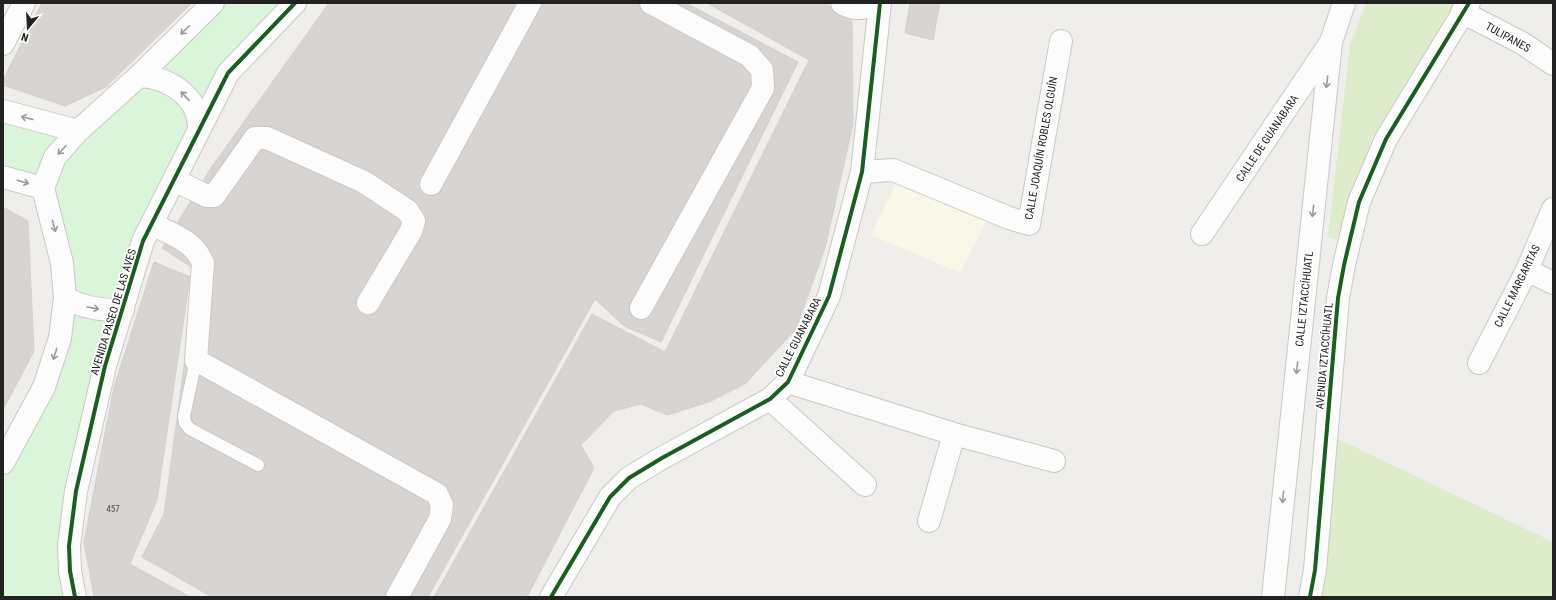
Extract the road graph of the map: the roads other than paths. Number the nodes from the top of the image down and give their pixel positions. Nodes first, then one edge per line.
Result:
1 (24, 3) edge
2 (213, 3) edge
3 (295, 3) edge
4 (530, 3) edge
5 (651, 3) edge
6 (842, 3) edge
7 (874, 3) edge
8 (880, 3) edge
9 (1344, 3) edge
10 (1466, 8) edge
11 (1061, 41) dead end
12 (1331, 42) junction
13 (3, 44) edge
14 (1553, 64) edge
15 (138, 76) junction
16 (3, 111) edge
17 (199, 130) junction
18 (78, 131) junction
19 (862, 172) junction
20 (3, 177) edge
21 (174, 180) junction
22 (431, 184) dead end
23 (44, 188) junction
24 (1553, 208) edge
25 (152, 224) junction
26 (1202, 234) dead end
27 (1527, 270) junction
28 (1553, 283) edge
29 (65, 298) junction
30 (368, 303) dead end
31 (640, 308) dead end
32 (123, 310) junction
33 (196, 360) junction
34 (1479, 363) dead end
35 (788, 382) junction
36 (770, 399) junction
37 (954, 434) junction
38 (1054, 461) dead end
39 (3, 463) edge
40 (258, 465) dead end
41 (866, 485) dead end
42 (929, 521) dead end
43 (75, 597) edge
44 (397, 597) edge
45 (551, 597) edge
46 (1273, 597) edge
47 (1310, 597) edge

1 - 13 street
2 -> 15 street
3 - 17 street, AVENIDA PASEO DE LAS AVES
4 - 22 street
5 - 31 street
6 - 7 street
8 - 19 street, CALLE GUANABARA
9 - 12 street, CALLE IZTACCÍHUATL
10 - 14 street, TULIPANES
10 - 47 street, AVENIDA IZTACCÍHUATL
11 - 19 street, CALLE JOAQUÍN ROBLES OLGUÍN
12 - 26 street, CALLE DE GUANABARA
12 -> 46 street, CALLE IZTACCÍHUATL
17 -> 15 street
15 - 18 street
18 -> 16 street
17 - 21 street, AVENIDA PASEO DE LAS AVES
18 -> 23 street
19 - 35 street, CALLE GUANABARA
20 -> 23 street
21 - 25 street, AVENIDA PASEO DE LAS AVES
21 - 30 street
23 -> 29 street
24 - 27 street, CALLE MARGARITAS
25 - 32 street, AVENIDA PASEO DE LAS AVES
25 - 33 street
27 - 28 street
27 - 34 street, CALLE MARGARITAS
29 -> 32 street
29 -> 39 street
32 - 43 street, AVENIDA PASEO DE LAS AVES
33 - 40 lane
33 - 44 street
35 - 36 street, CALLE GUANABARA
35 - 37 street
36 - 41 street
36 - 45 street, CALLE GUANABARA
37 - 38 street
37 - 42 street

